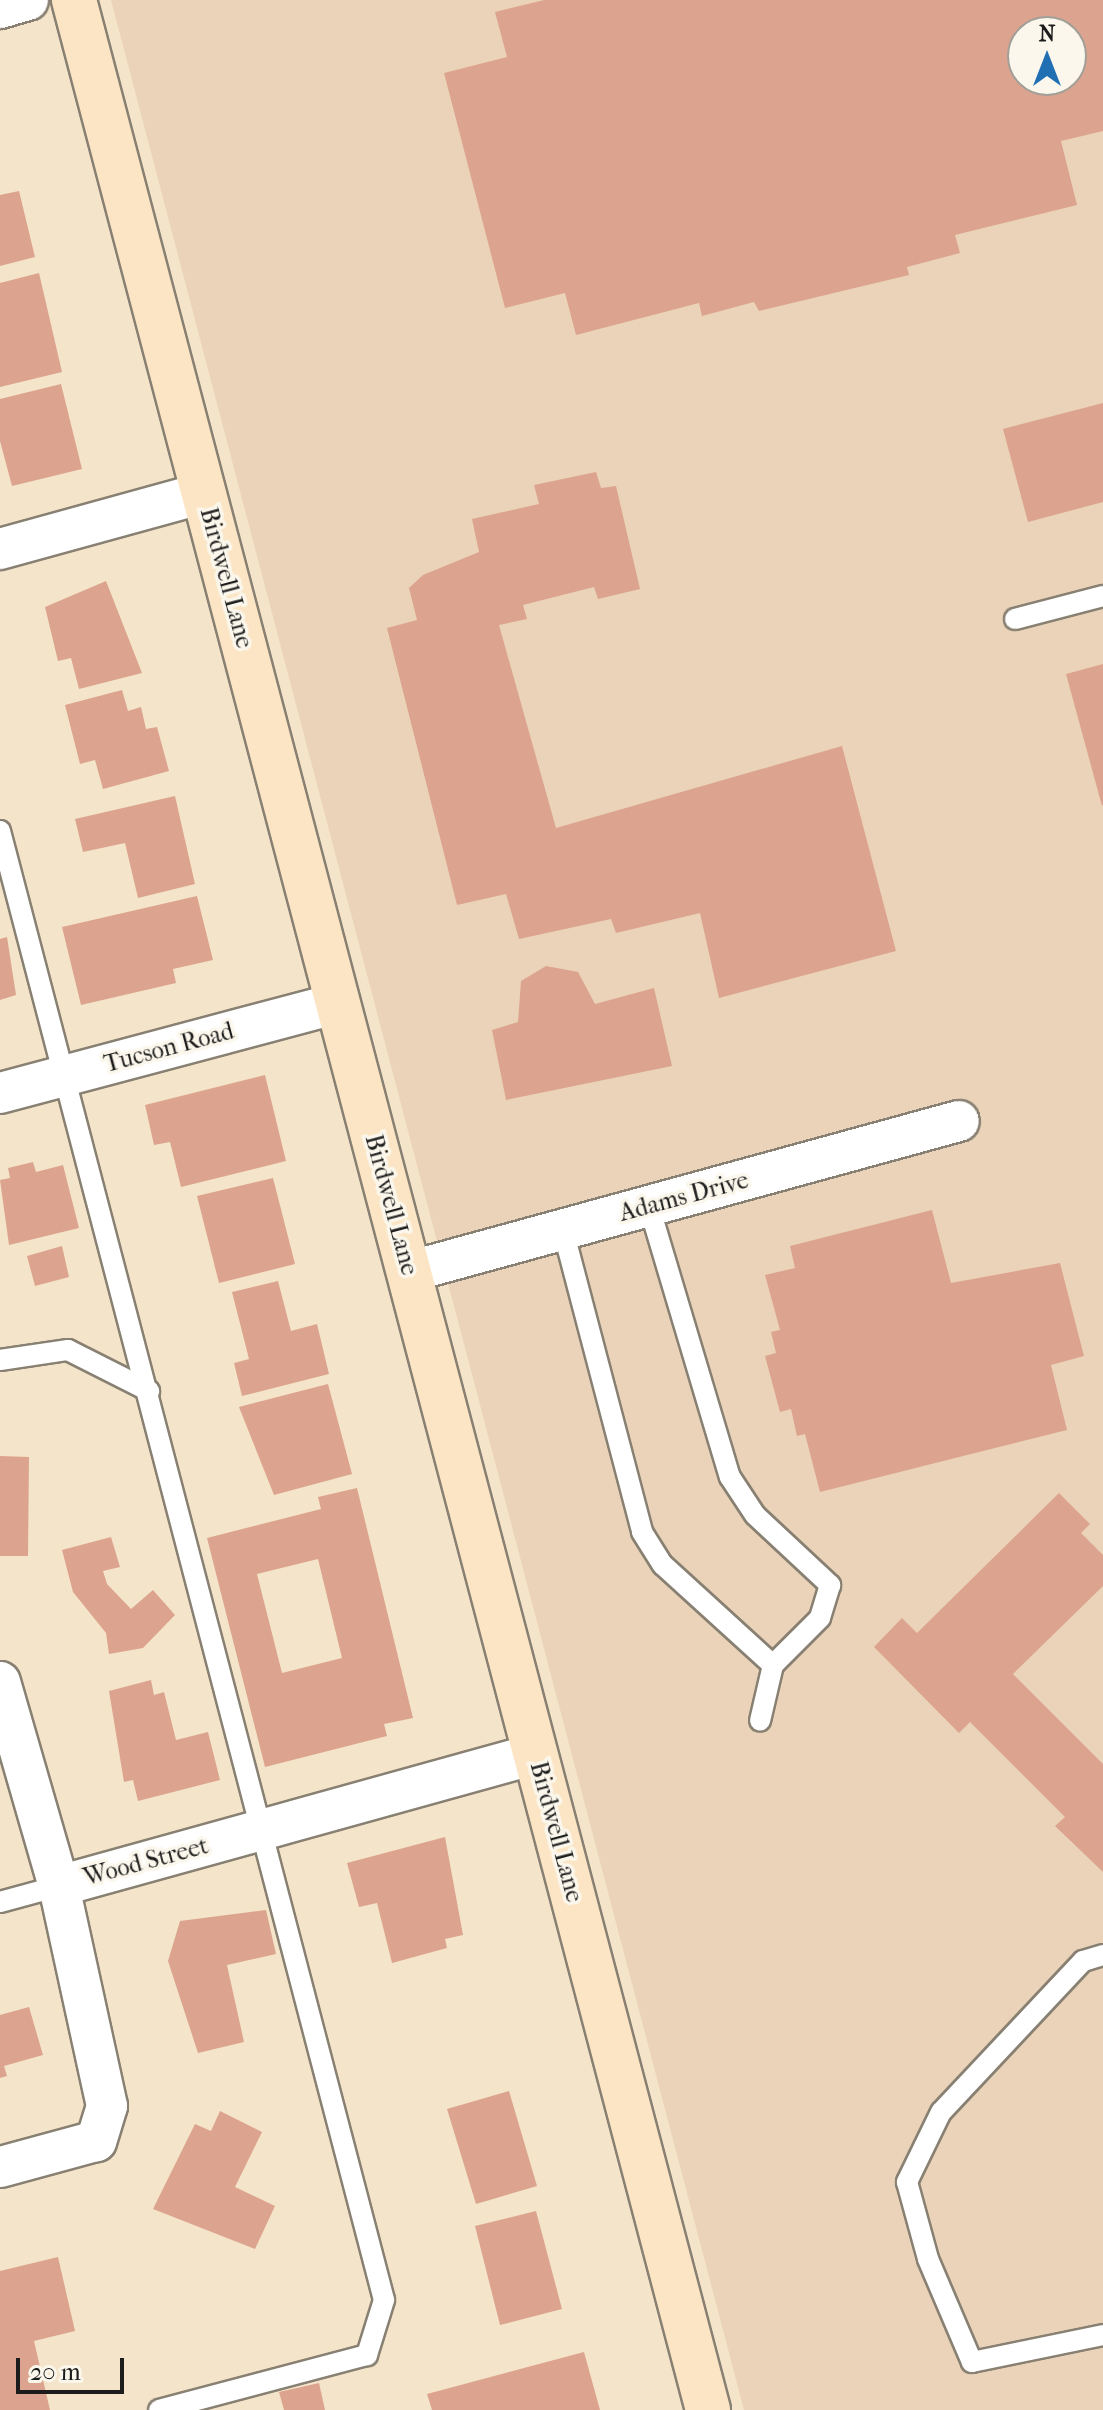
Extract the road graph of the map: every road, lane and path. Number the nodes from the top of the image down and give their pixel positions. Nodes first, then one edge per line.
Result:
1 (28, 0) edge
2 (74, 0) edge
3 (0, 8) edge
4 (203, 493) junction
5 (0, 549) edge
6 (1103, 596) edge
7 (1015, 619) dead end
8 (0, 831) edge
9 (338, 1003) junction
10 (63, 1076) junction
11 (0, 1093) edge
12 (959, 1121) dead end
13 (649, 1206) junction
14 (563, 1230) junction
15 (408, 1272) junction
16 (0, 1360) edge
17 (149, 1391) junction
18 (773, 1665) junction
19 (0, 1682) edge
20 (760, 1721) dead end
21 (535, 1754) junction
22 (263, 1830) junction
23 (59, 1886) junction
24 (0, 1902) edge
25 (1103, 1955) edge
26 (0, 2167) edge
27 (1103, 2335) edge
28 (159, 2410) edge
29 (708, 2410) edge

1 - 3 street
2 - 4 main road, Birdwell Lane
4 - 5 street
4 - 9 main road, Birdwell Lane
6 - 7 lane
8 - 10 lane
9 - 10 street, Tucson Road
9 - 15 main road, Birdwell Lane
10 - 11 street, Tucson Road
10 - 17 lane
12 - 13 street, Adams Drive
13 - 14 street, Adams Drive
13 - 18 lane
14 - 15 street, Adams Drive
14 - 18 lane
15 - 21 main road, Birdwell Lane
16 - 17 lane
17 - 22 lane
18 - 20 lane
19 - 23 street
21 - 22 street, Wood Street
21 - 29 main road, Birdwell Lane
22 - 23 street, Wood Street
22 - 28 lane
23 - 24 lane
23 - 26 street, Wood Street
25 - 27 lane

